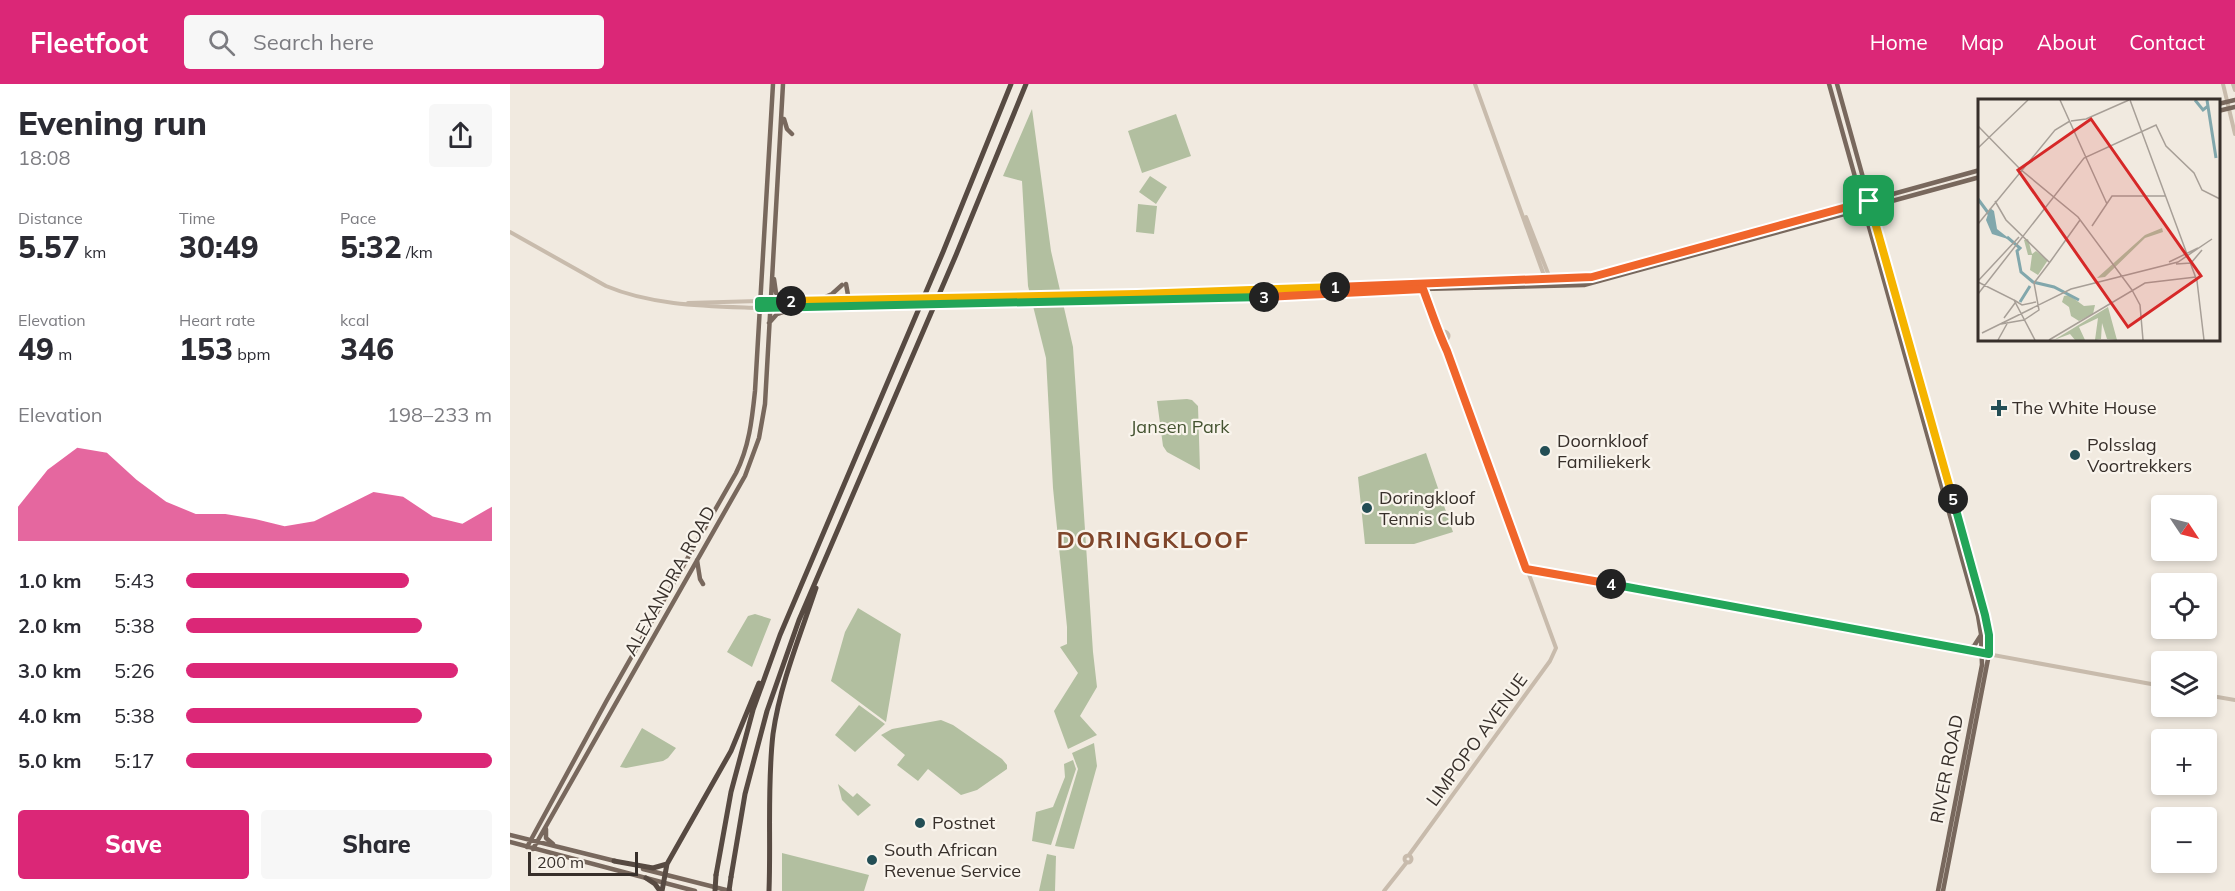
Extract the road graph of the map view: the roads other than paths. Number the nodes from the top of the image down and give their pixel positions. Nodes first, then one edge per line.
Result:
1 (773, 84) edge
2 (783, 84) edge
3 (1011, 84) edge
4 (1026, 84) edge
5 (1475, 84) edge
6 (1828, 84) edge
7 (1837, 84) edge
8 (2223, 84) edge
9 (2233, 84) edge
10 (2235, 90) edge
11 (2235, 100) edge
12 (2228, 102) junction
13 (2220, 104) edge
14 (782, 107) junction
15 (2232, 108) edge
16 (792, 134) dead end
17 (2235, 134) edge
18 (1978, 171) edge
19 (1978, 178) edge
20 (1923, 186) junction
21 (1936, 189) junction
22 (1869, 201) junction
23 (1862, 202) junction
24 (1871, 207) junction
25 (1864, 209) junction
26 (1804, 218) junction
27 (1825, 219) junction
28 (510, 232) edge
29 (774, 249) junction
30 (1626, 271) junction
31 (1548, 280) junction
32 (1420, 283) junction
33 (1551, 286) junction
34 (1336, 287) junction
35 (1423, 289) junction
36 (1364, 292) junction
37 (1166, 293) junction
38 (1070, 295) junction
39 (1195, 299) junction
40 (814, 300) junction
41 (759, 301) junction
42 (770, 301) junction
43 (786, 301) junction
44 (856, 301) junction
45 (1100, 302) junction
46 (684, 304) junction
47 (806, 307) junction
48 (759, 308) junction
49 (770, 308) junction
50 (768, 324) junction
51 (1437, 324) junction
52 (1446, 332) junction
53 (1440, 334) junction
54 (1445, 340) junction
55 (828, 552) junction
56 (697, 560) junction
57 (1526, 569) junction
58 (1538, 571) junction
59 (1530, 581) junction
60 (703, 584) dead end
61 (1982, 634) junction
62 (780, 635) junction
63 (1967, 649) junction
64 (1983, 652) junction
65 (1989, 654) junction
66 (2151, 684) edge
67 (2217, 696) edge
68 (2235, 700) edge
69 (568, 787) junction
70 (552, 799) junction
71 (554, 811) junction
72 (510, 834) edge
73 (530, 840) junction
74 (510, 842) edge
75 (536, 842) junction
76 (527, 847) junction
77 (567, 848) junction
78 (533, 849) junction
79 (614, 861) junction
80 (667, 864) junction
81 (664, 874) junction
82 (646, 878) junction
83 (662, 883) junction
84 (661, 891) edge
85 (695, 891) edge
86 (715, 891) edge
87 (730, 891) edge
88 (770, 891) edge
89 (1384, 891) edge
90 (1938, 891) edge
91 (1943, 891) edge

1 - 41 main road, ALEXANDRA ROAD
2 - 14 main road
3 - 62 highway
4 - 55 highway
5 - 31 street
6 - 23 main road, RIVER ROAD
7 - 22 main road, RIVER ROAD
8 - 12 street
9 - 10 street
11 - 12 main road
12 - 13 main road
12 - 15 street
14 - 16 main road
14 - 29 main road
15 - 17 street
18 - 20 main road
19 - 21 main road
20 - 21 main road
20 - 22 main road
21 - 24 main road
22 - 23 main road
22 - 24 main road, RIVER ROAD
23 - 25 main road, RIVER ROAD
23 - 26 main road
24 - 25 main road
24 - 65 main road, RIVER ROAD
25 - 27 main road
25 - 61 main road, RIVER ROAD
26 - 27 main road
26 - 30 main road
27 - 30 main road
28 - 46 street
29 - 42 main road, ALEXANDRA ROAD
29 - 43 main road
30 - 31 main road
30 - 33 main road
31 - 32 main road
31 - 33 street
32 - 34 main road
32 - 35 street
33 - 35 main road
34 - 36 main road
34 - 37 main road
35 - 36 main road
35 - 51 street
36 - 39 main road
37 - 38 main road
37 - 39 main road
38 - 44 main road, bridge
38 - 45 main road
39 - 45 main road
40 - 43 main road
40 - 44 main road
40 - 44 main road
41 - 42 main road
41 - 46 street
41 - 48 main road, ALEXANDRA ROAD
42 - 43 main road
42 - 49 main road, ALEXANDRA ROAD
45 - 47 main road, bridge
46 - 48 street
47 - 49 main road
47 - 50 main road
48 - 49 main road
48 - 70 main road, ALEXANDRA ROAD
49 - 50 main road, ALEXANDRA ROAD
50 - 56 main road, ALEXANDRA ROAD
51 - 52 street
51 - 53 street
52 - 53 street
52 - 54 street
53 - 54 street
54 - 57 street
55 - 87 highway, bridge
55 - 88 highway
56 - 60 main road
56 - 69 main road, ALEXANDRA ROAD
57 - 58 street
57 - 59 street
58 - 59 street
58 - 63 street
59 - 89 street, LIMPOPO AVENUE
61 - 63 main road
61 - 64 main road, RIVER ROAD
62 - 80 highway
62 - 86 highway, bridge
63 - 64 street
64 - 65 street
64 - 90 main road, RIVER ROAD
65 - 66 street
65 - 91 main road, RIVER ROAD
67 - 68 street
69 - 70 main road
69 - 71 main road, ALEXANDRA ROAD
70 - 73 main road, ALEXANDRA ROAD
71 - 75 main road, ALEXANDRA ROAD
71 - 77 main road
72 - 73 main road
73 - 75 main road
73 - 76 main road, ALEXANDRA ROAD
74 - 76 main road
75 - 77 main road
75 - 78 main road, ALEXANDRA ROAD
76 - 78 main road
77 - 79 main road
78 - 82 main road
79 - 80 highway
79 - 81 main road
80 - 81 highway
81 - 83 highway
81 - 87 main road
82 - 83 main road
82 - 84 highway
83 - 84 highway
83 - 85 main road

